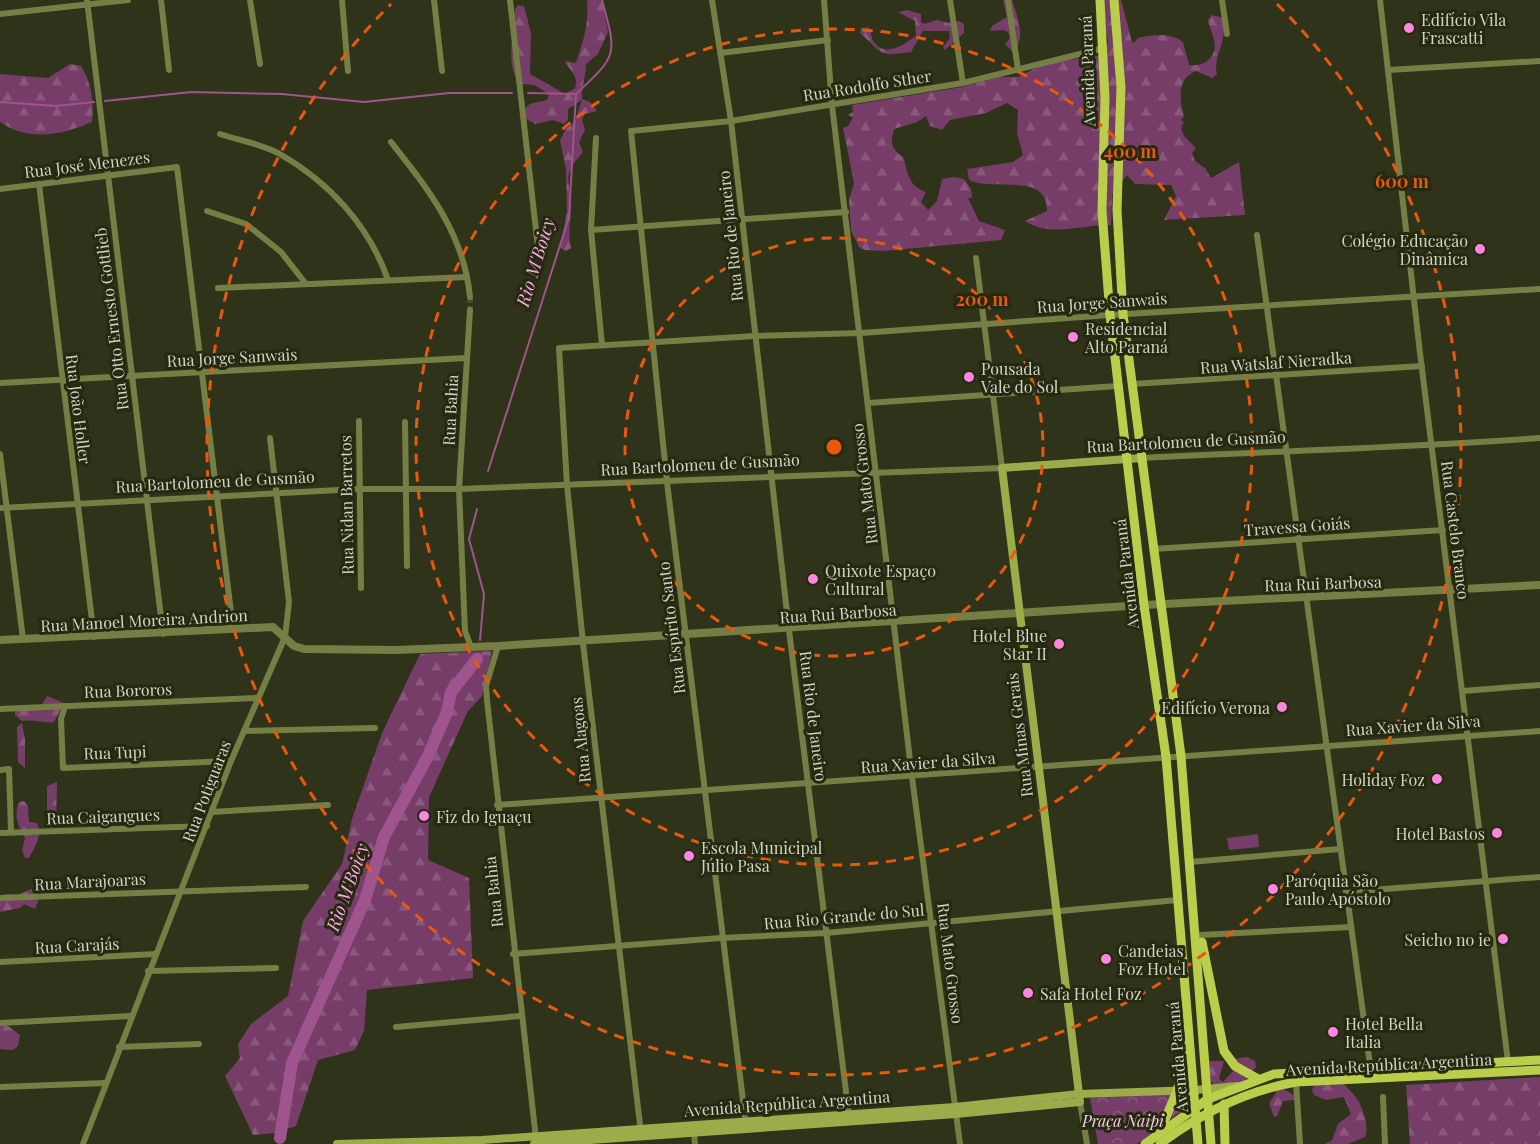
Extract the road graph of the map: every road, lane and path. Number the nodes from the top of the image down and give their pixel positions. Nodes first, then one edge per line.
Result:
1 (128, 0) edge
2 (161, 0) edge
3 (250, 0) edge
4 (342, 0) edge
5 (434, 0) edge
6 (510, 0) edge
7 (712, 0) edge
8 (824, 0) edge
9 (950, 0) edge
10 (1008, 0) edge
11 (1100, 0) edge
12 (1114, 0) edge
13 (1222, 0) edge
14 (1380, 0) edge
15 (88, 3) edge
16 (0, 14) edge
17 (1227, 34) dead end
18 (828, 40) junction
19 (1104, 48) junction
20 (720, 53) junction
21 (1540, 61) edge
22 (260, 64) dead end
23 (169, 70) dead end
24 (1018, 70) junction
25 (1388, 70) junction
26 (348, 71) dead end
27 (442, 71) dead end
28 (963, 83) junction
29 (832, 105) junction
30 (731, 121) junction
31 (632, 131) joint
32 (220, 134) dead end
33 (597, 138) dead end
34 (391, 142) dead end
35 (108, 175) junction
36 (39, 184) junction
37 (0, 189) edge
38 (207, 211) dead end
39 (846, 212) junction
40 (742, 220) junction
41 (639, 226) junction
42 (591, 230) junction
43 (1257, 235) dead end
44 (538, 248) dead end
45 (976, 258) dead end
46 (467, 277) junction
47 (388, 280) junction
48 (306, 284) junction
49 (218, 288) dead end
50 (1540, 290) edge
51 (470, 297) tunnel mouth
52 (1414, 298) junction
53 (1266, 305) junction
54 (470, 310) tunnel mouth
55 (1123, 314) junction
56 (1110, 315) junction
57 (985, 323) junction
58 (861, 333) junction
59 (755, 336) junction
60 (652, 342) junction
61 (602, 345) junction
62 (559, 348) joint
63 (466, 358) junction
64 (1422, 366) junction
65 (201, 373) junction
66 (130, 376) junction
67 (1275, 376) junction
68 (61, 379) junction
69 (0, 383) edge
70 (1132, 384) junction
71 (1117, 386) junction
72 (993, 393) junction
73 (868, 403) junction
74 (358, 421) dead end
75 (405, 422) dead end
76 (270, 438) dead end
77 (1540, 438) edge
78 (1432, 446) junction
79 (1285, 450) junction
80 (0, 454) edge
81 (1142, 458) junction
82 (1128, 459) junction
83 (1002, 468) junction
84 (876, 471) junction
85 (772, 475) junction
86 (667, 482) junction
87 (567, 485) junction
88 (405, 488) junction
89 (358, 489) junction
90 (459, 489) junction
91 (275, 493) junction
92 (216, 496) junction
93 (147, 499) junction
94 (77, 504) junction
95 (3, 508) edge
96 (1443, 530) junction
97 (1297, 539) junction
98 (1153, 549) junction
99 (407, 566) dead end
100 (1540, 585) edge
101 (361, 588) dead end
102 (1450, 592) junction
103 (1304, 597) junction
104 (1144, 605) junction
105 (1161, 605) junction
106 (1019, 615) junction
107 (895, 622) junction
108 (233, 629) junction
109 (789, 630) junction
110 (163, 634) junction
111 (685, 636) junction
112 (94, 637) junction
113 (285, 637) junction
114 (23, 639) junction
115 (0, 640) edge
116 (583, 643) junction
117 (471, 646) junction
118 (498, 646) junction
119 (1540, 685) edge
120 (1463, 691) junction
121 (256, 698) junction
122 (65, 706) junction
123 (0, 709) edge
124 (375, 728) dead end
125 (244, 731) junction
126 (1540, 731) edge
127 (1467, 735) junction
128 (1325, 744) junction
129 (1181, 756) junction
130 (1166, 757) junction
131 (231, 761) junction
132 (1037, 768) junction
133 (0, 770) edge
134 (912, 777) junction
135 (809, 783) junction
136 (704, 790) junction
137 (600, 796) junction
138 (328, 805) dead end
139 (497, 806) junction
140 (212, 812) junction
141 (207, 826) junction
142 (11, 832) junction
143 (0, 833) edge
144 (1340, 849) junction
145 (1190, 862) junction
146 (1540, 877) edge
147 (1485, 880) junction
148 (306, 887) dead end
149 (182, 890) junction
150 (1346, 892) junction
151 (0, 898) edge
152 (1177, 900) junction
153 (1055, 912) junction
154 (1195, 916) junction
155 (932, 922) junction
156 (1351, 927) junction
157 (826, 933) junction
158 (1201, 935) junction
159 (721, 938) junction
160 (619, 946) junction
161 (156, 954) junction
162 (513, 954) junction
163 (0, 962) edge
164 (276, 968) dead end
165 (148, 971) junction
166 (131, 1016) junction
167 (520, 1016) junction
168 (0, 1023) edge
169 (396, 1026) dead end
170 (1191, 1029) junction
171 (199, 1044) dead end
172 (119, 1047) junction
173 (1540, 1060) edge
174 (1508, 1062) junction
175 (1540, 1070) edge
176 (1372, 1074) junction
177 (1258, 1079) junction
178 (1296, 1082) junction
179 (106, 1083) junction
180 (0, 1087) edge
181 (1196, 1090) junction
182 (1177, 1091) junction
183 (1208, 1094) junction
184 (1383, 1097) dead end
185 (1080, 1098) junction
186 (1224, 1104) junction
187 (1197, 1106) junction
188 (955, 1110) junction
189 (1209, 1111) junction
190 (850, 1118) junction
191 (1197, 1118) junction
192 (746, 1126) junction
193 (1160, 1131) junction
194 (641, 1132) junction
195 (694, 1133) junction
196 (536, 1142) edge
197 (83, 1144) edge
198 (337, 1144) edge
199 (695, 1144) edge
200 (960, 1144) edge
201 (1087, 1144) edge
202 (1145, 1144) edge
203 (1160, 1144) edge
204 (1198, 1144) edge
205 (1211, 1144) edge
206 (1225, 1144) edge
207 (1300, 1144) edge
208 (1385, 1144) edge

1 - 15 street
2 - 23 street
3 - 22 street
4 - 26 street
5 - 27 street
6 - 44 street
7 - 20 street, Rua Rio de Janeiro
8 - 18 street, Rua Mato Grosso
9 - 28 street
10 - 24 street
11 - 19 main road, Avenida Paraná
12 - 55 main road, Avenida Paraná
13 - 17 street
14 - 25 street, Rua Castelo Branco
15 - 16 street
15 - 35 street, Rua Otto Ernesto Gottlieb
18 - 20 street
18 - 29 street, Rua Mato Grosso
19 - 24 street, Rua Rodolfo Sther
19 - 56 main road, Avenida Paraná
20 - 30 street, Rua Rio de Janeiro
21 - 25 street
24 - 28 street, Rua Rodolfo Sther
25 - 52 street, Rua Castelo Branco
28 - 29 street, Rua Rodolfo Sther
29 - 30 street, Rua Rodolfo Sther
29 - 39 street, Rua Mato Grosso
30 - 31 street, Rua Rodolfo Sther
30 - 40 street, Rua Rio de Janeiro
31 - 41 street, Rua Espírito Santo
32 - 47 street
33 - 42 street
34 - 46 street
35 - 36 street, Rua José Menezes
35 - 65 street, Rua José Menezes
35 - 66 street, Rua Otto Ernesto Gottlieb
36 - 37 street, Rua José Menezes
36 - 68 street, Rua João Holler
38 - 48 street
39 - 40 street
39 - 58 street, Rua Mato Grosso
40 - 41 street
40 - 59 street, Rua Rio de Janeiro
41 - 42 street
41 - 60 street, Rua Espírito Santo
42 - 61 street
43 - 53 street
45 - 57 street, Rua Minas Gerais
46 - 47 street
46 - 51 street
47 - 48 street
48 - 49 street
50 - 52 street, Rua Jorge Sanwais
52 - 53 street, Rua Jorge Sanwais
52 - 64 street, Rua Castelo Branco
53 - 55 street, Rua Jorge Sanwais
53 - 67 street
54 - 63 street, Rua Bahia
55 - 56 street, Rua Jorge Sanwais
55 - 70 main road, Avenida Paraná
56 - 57 street, Rua Jorge Sanwais
56 - 71 main road, Avenida Paraná
57 - 58 street, Rua Jorge Sanwais
57 - 72 street, Rua Minas Gerais
58 - 59 street, Rua Jorge Sanwais
58 - 73 street, Rua Mato Grosso
59 - 60 street, Rua Jorge Sanwais
59 - 85 street, Rua Rio de Janeiro
60 - 61 street, Rua Jorge Sanwais
60 - 86 street, Rua Espírito Santo
61 - 62 street, Rua Jorge Sanwais
62 - 87 street, Rua Alagoas
63 - 65 street, Rua Jorge Sanwais
63 - 90 street, Rua Bahia
64 - 67 street, Rua Watslaf Nieradka
64 - 78 street, Rua Castelo Branco
65 - 66 street, Rua Jorge Sanwais
65 - 92 street
66 - 68 street, Rua Jorge Sanwais
66 - 93 street, Rua Otto Ernesto Gottlieb
67 - 70 street, Rua Watslaf Nieradka
67 - 79 street
68 - 69 street, Rua Jorge Sanwais
68 - 94 street, Rua João Holler
70 - 81 main road, Avenida Paraná
71 - 72 street
71 - 82 main road, Avenida Paraná
72 - 73 street
72 - 83 street, Rua Minas Gerais
73 - 84 street, Rua Mato Grosso
74 - 89 street, Rua Nidan Barretos
75 - 88 street
76 - 91 street, Rua Potiguaras
77 - 78 street, Rua Bartolomeu de Gusmão
78 - 79 street, Rua Bartolomeu de Gusmão
78 - 96 street, Rua Castelo Branco
79 - 81 street, Rua Bartolomeu de Gusmão
79 - 97 street
80 - 95 street
81 - 82 main road, Rua Bartolomeu de Gusmão
81 - 98 main road, Avenida Paraná
82 - 83 main road, Rua Bartolomeu de Gusmão
82 - 104 main road, Avenida Paraná
83 - 84 street, Rua Bartolomeu de Gusmão
83 - 106 main road, Rua Minas Gerais
84 - 85 street, Rua Bartolomeu de Gusmão
84 - 107 street, Rua Mato Grosso
85 - 86 street, Rua Bartolomeu de Gusmão
85 - 109 street, Rua Rio de Janeiro
86 - 87 street, Rua Bartolomeu de Gusmão
86 - 111 street, Rua Espírito Santo
87 - 90 street, Rua Bartolomeu de Gusmão
87 - 116 street, Rua Alagoas
88 - 89 street, Rua Bartolomeu de Gusmão
88 - 90 street, Rua Bartolomeu de Gusmão
88 - 99 street
89 - 91 street, Rua Bartolomeu de Gusmão
89 - 101 street, Rua Nidan Barretos
90 - 117 street, Rua Bahia
91 - 92 street, Rua Bartolomeu de Gusmão
91 - 113 street, Rua Potiguaras
92 - 93 street, Rua Bartolomeu de Gusmão
92 - 108 street
93 - 94 street, Rua Bartolomeu de Gusmão
93 - 110 street, Rua Otto Ernesto Gottlieb
94 - 95 street, Rua Bartolomeu de Gusmão
94 - 112 street, Rua João Holler
95 - 114 street
96 - 97 street, Travessa Goiás
96 - 102 street, Rua Castelo Branco
97 - 98 street, Travessa Goiás
97 - 103 street
98 - 105 main road, Avenida Paraná
100 - 102 street, Rua Rui Barbosa
102 - 103 street, Rua Rui Barbosa
102 - 120 street, Rua Castelo Branco
103 - 105 street, Rua Rui Barbosa
103 - 128 street
104 - 105 street, Rua Rui Barbosa
104 - 106 street, Rua Rui Barbosa
104 - 130 main road, Avenida Paraná
105 - 129 main road, Avenida Paraná
106 - 107 street, Rua Rui Barbosa
106 - 132 main road, Rua Minas Gerais
107 - 109 street, Rua Rui Barbosa
107 - 134 street, Rua Mato Grosso
108 - 110 street, Rua Manoel Moreira Andrion
108 - 113 street, Rua Manoel Moreira Andrion
109 - 111 street, Rua Rui Barbosa
109 - 135 street, Rua Rio de Janeiro
110 - 112 street, Rua Manoel Moreira Andrion
111 - 116 street, Rua Rui Barbosa
111 - 136 street, Rua Espírito Santo
112 - 114 street, Rua Manoel Moreira Andrion
113 - 117 street, Rua Rui Barbosa
113 - 121 street, Rua Potiguaras
114 - 115 street, Rua Manoel Moreira Andrion
116 - 118 street, Rua Rui Barbosa
116 - 137 street, Rua Alagoas
117 - 118 street, Rua Rui Barbosa
118 - 139 street, Rua Bahia
119 - 120 street
120 - 127 street, Rua Castelo Branco
121 - 122 street, Rua Bororos
121 - 125 street, Rua Potiguaras
122 - 123 street, Rua Bororos
122 - 131 street, Rua Tupi
124 - 125 street
125 - 131 street, Rua Potiguaras
126 - 127 street, Rua Xavier da Silva
127 - 128 street, Rua Xavier da Silva
127 - 147 street, Rua Castelo Branco
128 - 129 street, Rua Xavier da Silva
128 - 144 street
129 - 130 street, Rua Xavier da Silva
129 - 145 main road, Avenida Paraná
130 - 132 street, Rua Xavier da Silva
130 - 152 main road, Avenida Paraná
131 - 140 street, Rua Potiguaras
132 - 134 street, Rua Xavier da Silva
132 - 153 main road, Rua Minas Gerais
133 - 142 street
134 - 135 street, Rua Xavier da Silva
134 - 155 street, Rua Mato Grosso
135 - 136 street, Rua Xavier da Silva
135 - 157 street, Rua Rio de Janeiro
136 - 137 street, Rua Xavier da Silva
136 - 159 street, Rua Espírito Santo
137 - 139 street, Rua Xavier da Silva
137 - 160 street, Rua Alagoas
138 - 140 street
139 - 162 street, Rua Bahia
140 - 141 street, Rua Potiguaras
141 - 142 street, Rua Caigangues
141 - 149 street, Rua Potiguaras
142 - 143 street, Rua Caigangues
144 - 145 street
144 - 150 street
145 - 154 main road, Avenida Paraná
146 - 147 street
147 - 150 street
147 - 174 street, Rua Castelo Branco
148 - 149 street, Rua Marajoaras
149 - 151 street, Rua Marajoaras
149 - 161 street, Rua Potiguaras
150 - 156 street
152 - 153 street, Rua Rio Grande do Sul
152 - 170 main road, Avenida Paraná
153 - 155 street, Rua Rio Grande do Sul
153 - 185 main road, Rua Minas Gerais
154 - 158 main road
154 - 183 main road, Avenida Paraná
155 - 157 street, Rua Rio Grande do Sul
155 - 188 street, Rua Mato Grosso
156 - 158 street
156 - 176 street
157 - 159 street, Rua Rio Grande do Sul
157 - 190 street, Rua Rio de Janeiro
158 - 177 main road
159 - 160 street, Rua Rio Grande do Sul
159 - 192 street, Rua Espírito Santo
160 - 162 street, Rua Rio Grande do Sul
160 - 194 street, Rua Alagoas
161 - 163 street, Rua Carajás
161 - 165 street, Rua Potiguaras
162 - 167 street, Rua Bahia
164 - 165 street
165 - 166 street, Rua Potiguaras
166 - 168 street
166 - 172 street, Rua Potiguaras
167 - 169 street
167 - 196 street, Rua Bahia
170 - 181 main road, Avenida Paraná
170 - 182 main road
171 - 172 street
172 - 179 street, Rua Potiguaras
173 - 174 main road, Avenida República Argentina
174 - 176 main road, Avenida República Argentina
175 - 176 main road, Avenida República Argentina
176 - 177 main road, Avenida República Argentina
176 - 178 main road, Avenida República Argentina
177 - 183 main road, Avenida República Argentina
178 - 186 main road, Avenida República Argentina
178 - 207 street
179 - 180 street
179 - 197 street, Rua Potiguaras
181 - 182 main road, Avenida República Argentina
181 - 183 main road, Avenida República Argentina
181 - 187 main road, Avenida Paraná
182 - 185 main road, Avenida República Argentina
182 - 193 main road
183 - 187 main road
183 - 189 main road, Avenida Paraná
184 - 208 street
185 - 188 main road, Avenida República Argentina
185 - 201 street, Rua Minas Gerais
186 - 189 main road, Avenida República Argentina
186 - 206 main road
187 - 191 main road, Avenida Paraná
187 - 193 main road
188 - 190 main road, Avenida República Argentina
188 - 200 street, Rua Mato Grosso
189 - 191 main road, Avenida República Argentina
189 - 205 main road, Avenida Paraná
190 - 192 main road, Avenida República Argentina
191 - 203 main road, Avenida República Argentina
191 - 204 main road, Avenida Paraná
192 - 194 main road, Avenida República Argentina
192 - 195 main road, Avenida República Argentina
193 - 202 main road
194 - 195 main road, Avenida República Argentina
194 - 196 main road, Avenida República Argentina
195 - 199 street
196 - 198 main road, Avenida República Argentina

